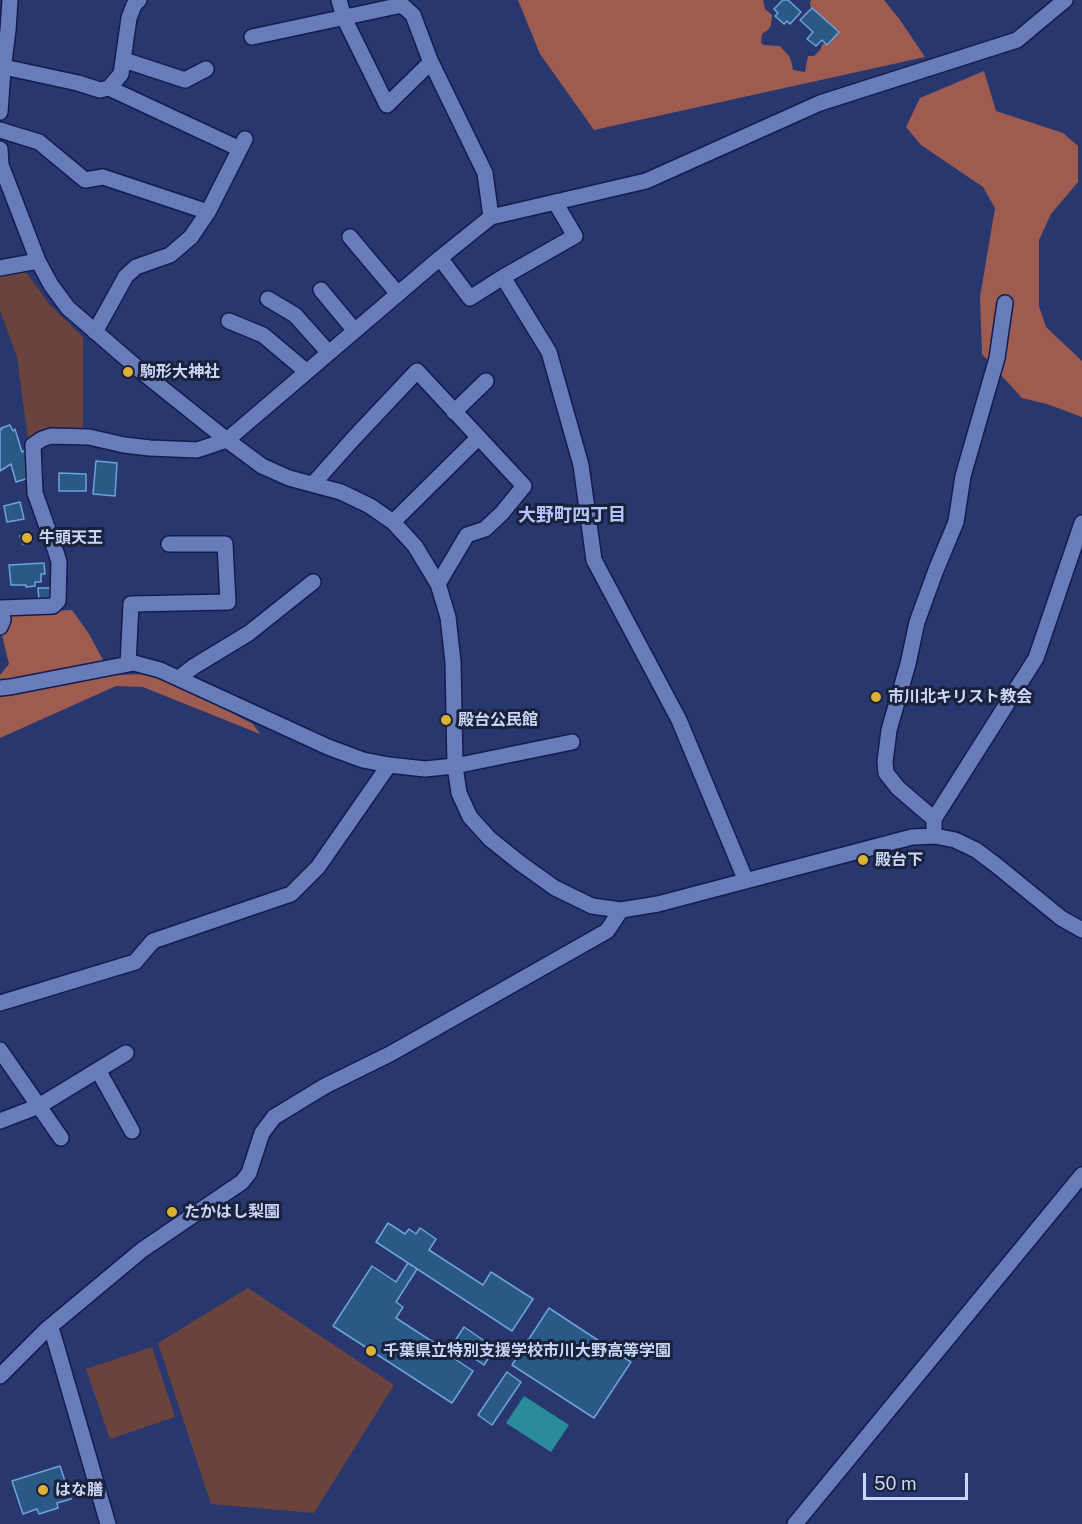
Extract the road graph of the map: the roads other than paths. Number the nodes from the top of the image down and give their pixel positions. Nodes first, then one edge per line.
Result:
1 (10, 0) edge
2 (139, 0) edge
3 (339, 0) edge
4 (1065, 0) edge
5 (344, 18) junction
6 (252, 37) dead end
7 (123, 60) junction
8 (430, 62) junction
9 (2, 66) edge
10 (206, 69) dead end
11 (109, 88) junction
12 (0, 112) edge
13 (0, 130) edge
14 (0, 149) edge
15 (555, 202) junction
16 (208, 212) junction
17 (491, 217) junction
18 (350, 237) dead end
19 (440, 258) junction
20 (38, 261) junction
21 (0, 268) edge
22 (503, 277) junction
23 (321, 290) dead end
24 (398, 294) junction
25 (268, 299) dead end
26 (1005, 303) dead end
27 (229, 321) dead end
28 (355, 331) junction
29 (95, 332) junction
30 (329, 353) junction
31 (307, 372) junction
32 (486, 381) dead end
33 (454, 412) junction
34 (478, 438) junction
35 (226, 440) junction
36 (313, 484) junction
37 (393, 522) junction
38 (1082, 523) edge
39 (169, 544) dead end
40 (313, 582) dead end
41 (438, 584) junction
42 (1, 602) edge
43 (0, 627) edge
44 (128, 664) junction
45 (178, 678) junction
46 (0, 688) edge
47 (572, 742) dead end
48 (388, 765) junction
49 (455, 766) junction
50 (934, 819) junction
51 (933, 836) junction
52 (746, 880) junction
53 (621, 910) junction
54 (1082, 930) edge
55 (0, 1003) edge
56 (0, 1050) edge
57 (126, 1053) dead end
58 (5, 1066) edge
59 (98, 1070) junction
60 (39, 1106) junction
61 (0, 1121) edge
62 (132, 1131) dead end
63 (61, 1137) dead end
64 (1082, 1175) edge
65 (46, 1330) junction
66 (0, 1376) edge
67 (108, 1524) edge
68 (795, 1524) edge

1 - 9 street
2 - 7 street
3 - 5 street
4 - 15 street
5 - 6 street
5 - 8 street
5 - 8 street
7 - 10 street
7 - 11 street
8 - 17 street
9 - 11 street
9 - 12 street
11 - 16 street
13 - 16 street
14 - 20 street
15 - 17 street
15 - 22 street
16 - 29 street
17 - 19 street
18 - 24 street
19 - 22 street
19 - 24 street
20 - 21 street
20 - 29 street
22 - 52 street
23 - 28 street
24 - 28 street
25 - 30 street
26 - 50 street
27 - 31 street
28 - 30 street
29 - 35 street
30 - 31 street
31 - 35 street
32 - 33 street
33 - 34 street
33 - 36 street
34 - 37 street
34 - 41 street
35 - 36 street
35 - 42 street
36 - 37 street
37 - 41 street
38 - 50 street
39 - 44 street
40 - 45 street
41 - 49 street
42 - 43 street
44 - 45 street
44 - 46 street
45 - 48 street
47 - 49 street
48 - 49 street
48 - 55 street
49 - 53 street
50 - 51 street
51 - 52 street
51 - 54 street
52 - 53 street
53 - 65 street
56 - 58 street
57 - 59 street
58 - 60 street
59 - 60 street
59 - 62 street
60 - 61 street
60 - 63 street
64 - 68 street
65 - 66 street
65 - 67 street

